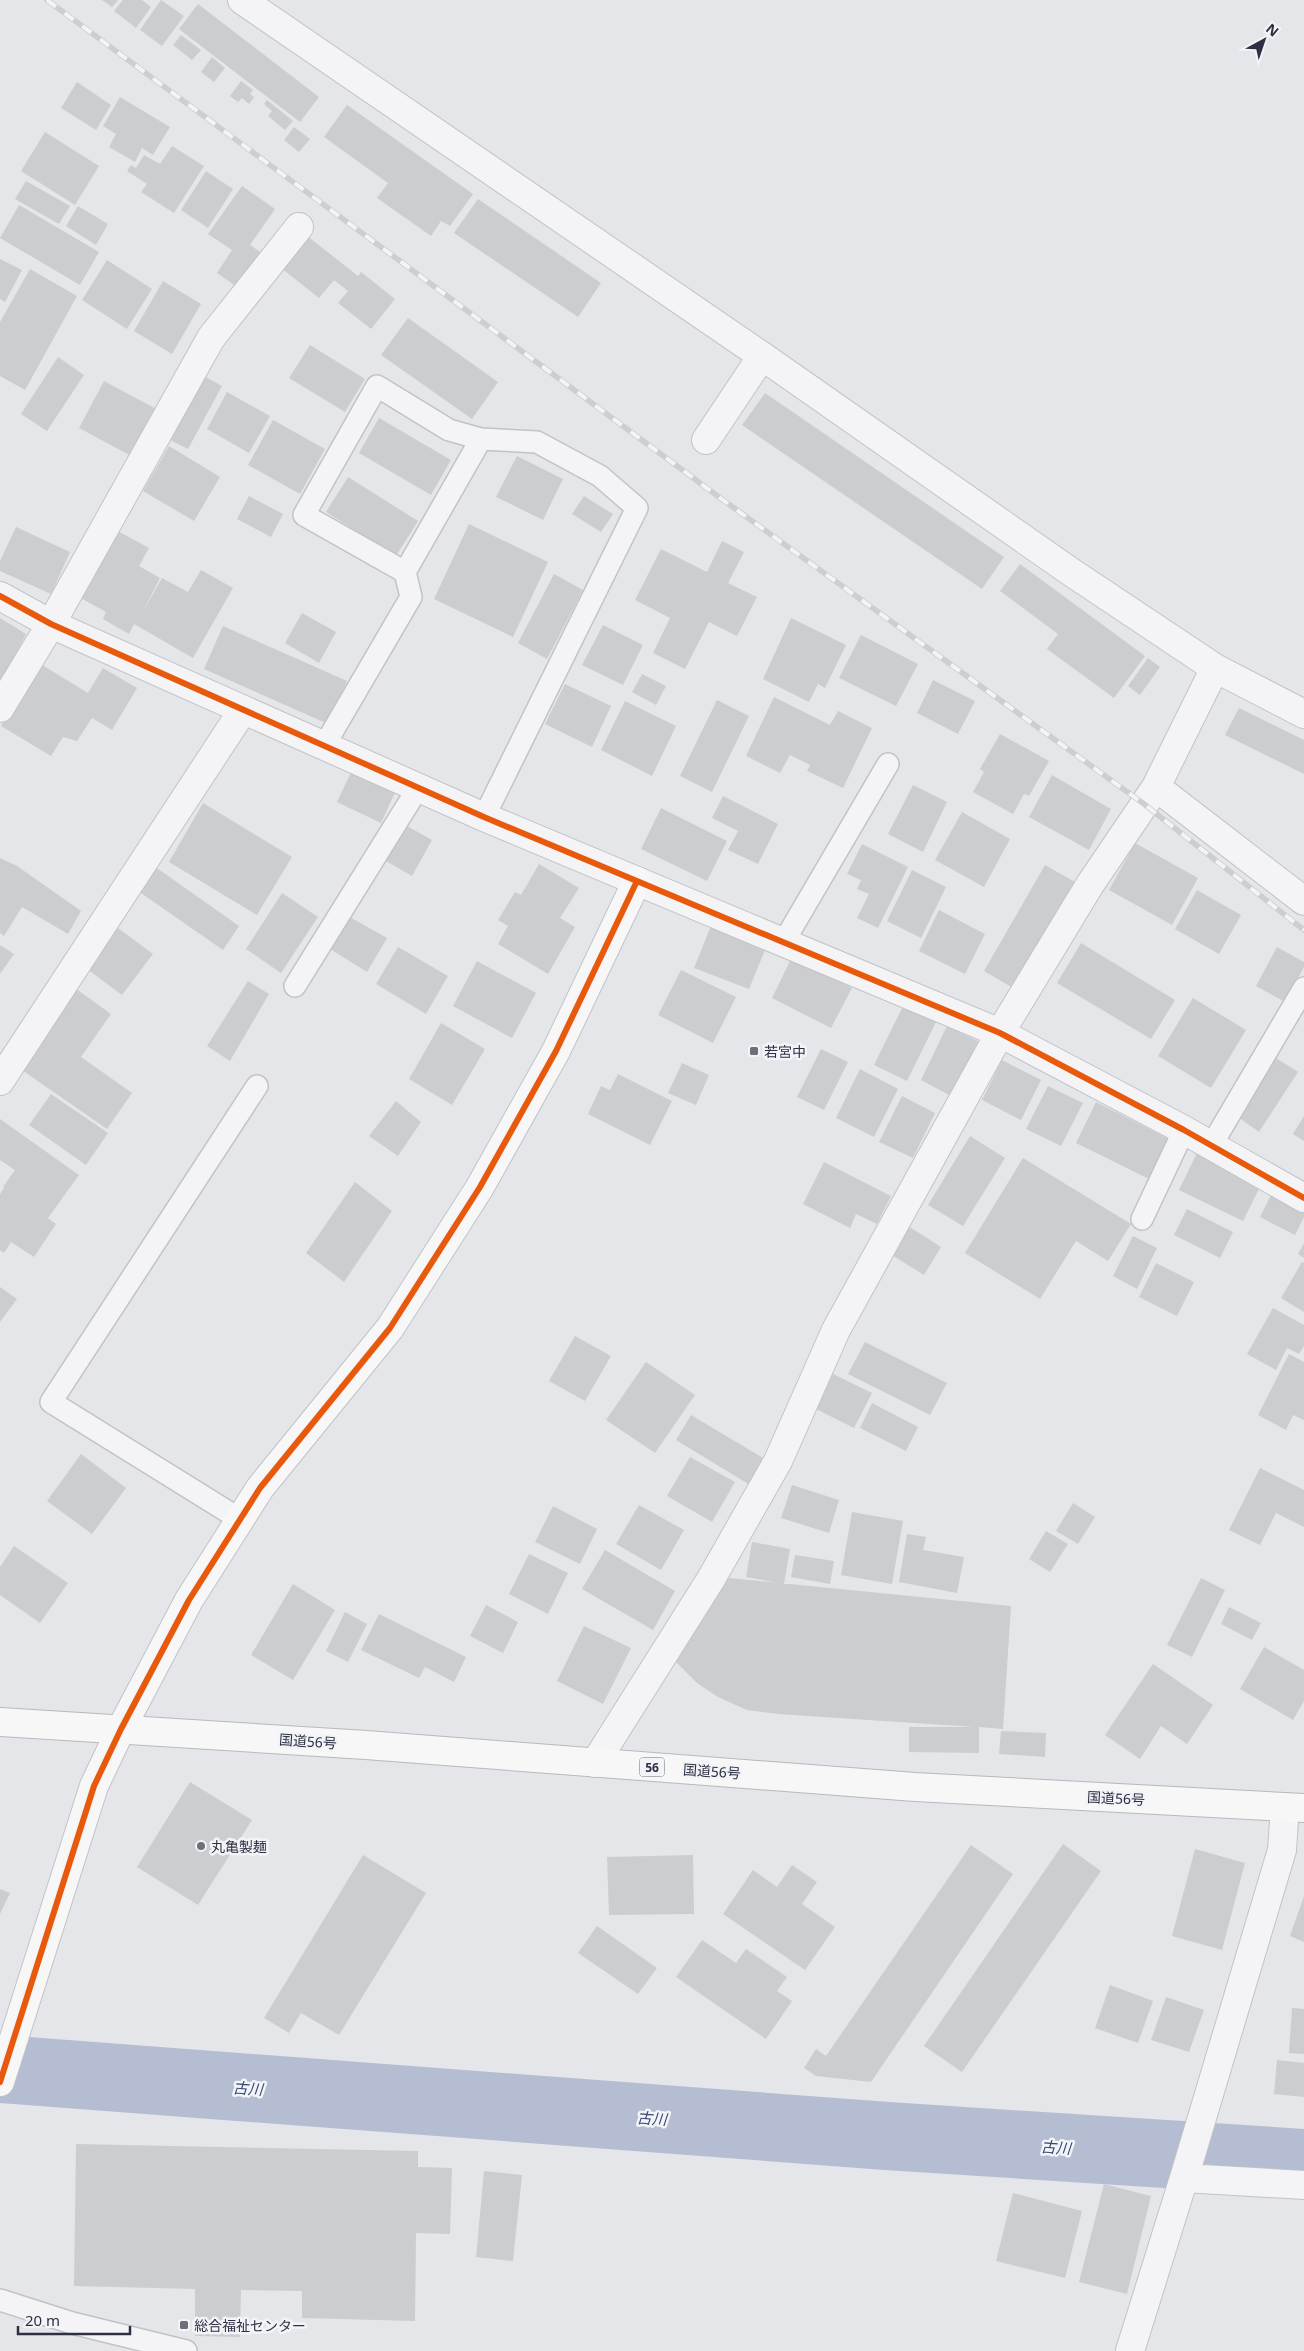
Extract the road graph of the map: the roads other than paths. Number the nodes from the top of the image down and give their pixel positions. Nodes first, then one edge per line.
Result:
1 (242, 0) edge
2 (299, 227) dead end
3 (762, 356) junction
4 (481, 439) junction
5 (706, 440) dead end
6 (405, 572) junction
7 (0, 596) edge
8 (51, 624) junction
9 (1215, 668) junction
10 (0, 708) edge
11 (243, 710) junction
12 (1304, 714) edge
13 (324, 746) junction
14 (888, 764) dead end
15 (1156, 787) junction
16 (418, 788) junction
17 (484, 817) junction
18 (637, 881) junction
19 (1304, 901) edge
20 (783, 943) junction
21 (295, 986) dead end
22 (1304, 988) edge
23 (1000, 1033) junction
24 (0, 1081) edge
25 (257, 1086) dead end
26 (1184, 1130) junction
27 (1211, 1146) junction
28 (1304, 1198) edge
29 (1142, 1219) dead end
30 (241, 1520) junction
31 (0, 1722) edge
32 (121, 1729) junction
33 (595, 1763) junction
34 (1295, 1807) edge
35 (0, 2082) edge
36 (1186, 2172) junction
37 (1304, 2185) edge
38 (0, 2300) edge
39 (186, 2351) edge
40 (1130, 2351) edge

1 - 3 street
2 - 8 street
3 - 5 street
3 - 9 street
4 - 6 lane
4 - 6 lane
4 - 17 lane
6 - 13 lane
7 - 8 street
8 - 10 street
8 - 11 street
9 - 12 street
9 - 15 street
11 - 13 street
11 - 24 street
13 - 16 street
14 - 20 lane
15 - 19 street
15 - 23 street
16 - 17 street
16 - 21 lane
17 - 18 street
18 - 20 street
18 - 30 main road
20 - 23 street
22 - 27 lane
23 - 26 street
23 - 33 street
25 - 30 lane
26 - 27 street
26 - 29 lane
27 - 28 street
30 - 32 main road
31 - 32 main road, 国道56号 / 56
32 - 33 main road, 国道56号 / 56
32 - 35 main road
33 - 34 main road, 国道56号 / 56
34 - 36 street
36 - 37 street
36 - 40 street
38 - 39 lane

